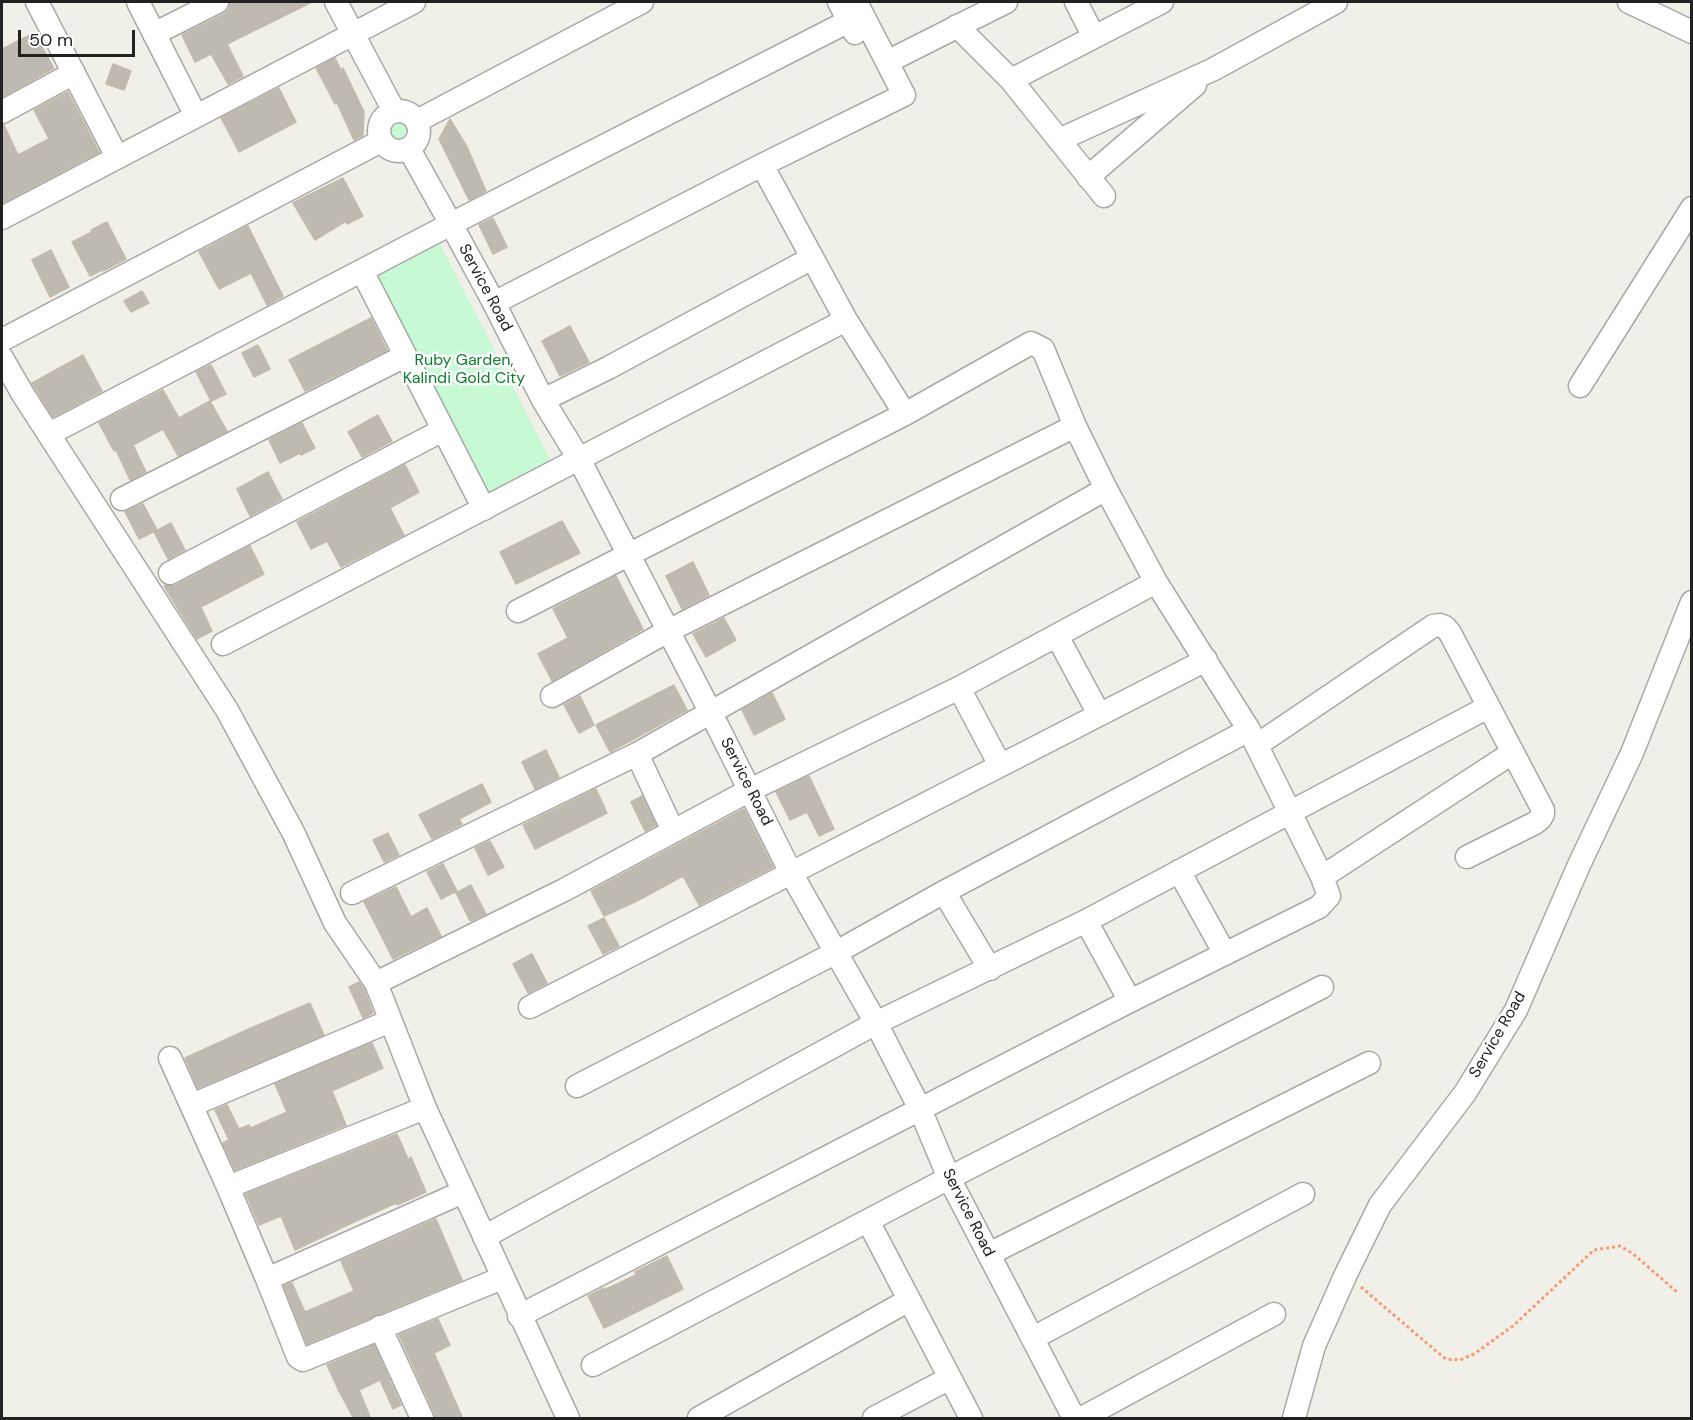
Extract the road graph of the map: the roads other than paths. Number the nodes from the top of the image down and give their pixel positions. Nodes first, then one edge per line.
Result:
1 (37, 2) edge
2 (138, 2) edge
3 (217, 2) edge
4 (336, 2) edge
5 (414, 2) edge
6 (642, 2) edge
7 (1006, 2) edge
8 (1076, 2) edge
9 (1336, 2) edge
10 (1629, 2) edge
11 (1157, 3) edge
12 (848, 8) edge
13 (957, 26) junction
14 (1692, 32) edge
15 (154, 33) junction
16 (352, 34) junction
17 (1094, 38) junction
18 (887, 62) junction
19 (1214, 69) junction
20 (74, 73) junction
21 (1011, 80) junction
22 (890, 101) junction
23 (394, 111) junction
24 (2, 112) edge
25 (196, 116) junction
26 (417, 121) junction
27 (1059, 140) junction
28 (381, 141) junction
29 (409, 149) junction
30 (117, 157) junction
31 (762, 165) junction
32 (1088, 177) junction
33 (1104, 196) dead end
34 (1692, 208) edge
35 (2, 218) edge
36 (452, 224) junction
37 (812, 258) junction
38 (362, 271) junction
39 (494, 303) junction
40 (846, 320) junction
41 (2, 340) edge
42 (405, 356) junction
43 (2, 358) edge
44 (1580, 386) dead end
45 (543, 400) junction
46 (904, 414) junction
47 (1075, 426) junction
48 (443, 430) junction
49 (49, 434) junction
50 (579, 459) junction
51 (1106, 489) junction
52 (122, 499) dead end
53 (484, 509) junction
54 (628, 556) junction
55 (170, 573) dead end
56 (1156, 582) junction
57 (1692, 602) edge
58 (518, 612) dead end
59 (669, 631) junction
60 (1057, 636) junction
61 (223, 644) dead end
62 (1682, 653) edge
63 (1206, 660) junction
64 (959, 688) junction
65 (552, 696) dead end
66 (1488, 707) junction
67 (711, 713) junction
68 (1099, 714) junction
69 (1253, 737) junction
70 (1512, 753) junction
71 (637, 754) junction
72 (999, 765) junction
73 (750, 790) junction
74 (1290, 813) junction
75 (673, 831) junction
76 (1467, 856) dead end
77 (1179, 871) junction
78 (791, 873) junction
79 (1322, 877) junction
80 (944, 892) junction
81 (352, 893) dead end
82 (1086, 921) junction
83 (836, 953) junction
84 (1225, 954) junction
85 (990, 969) junction
86 (376, 983) junction
87 (1322, 987) dead end
88 (1130, 1001) junction
89 (530, 1007) dead end
90 (390, 1022) junction
91 (876, 1023) junction
92 (170, 1058) dead end
93 (1369, 1063) dead end
94 (578, 1086) dead end
95 (192, 1105) junction
96 (425, 1108) junction
97 (920, 1110) junction
98 (949, 1178) junction
99 (228, 1187) junction
100 (463, 1192) junction
101 (1303, 1194) dead end
102 (868, 1221) junction
103 (484, 1237) junction
104 (989, 1254) junction
105 (502, 1278) junction
106 (267, 1279) junction
107 (909, 1300) junction
108 (1274, 1314) dead end
109 (519, 1316) junction
110 (381, 1327) junction
111 (1033, 1338) junction
112 (593, 1365) dead end
113 (950, 1378) junction
114 (416, 1417) edge
115 (568, 1419) edge
116 (699, 1419) edge
117 (874, 1419) edge
118 (971, 1419) edge
119 (1074, 1419) edge
120 (1082, 1419) edge
121 (1294, 1419) edge

1 - 20 street
2 - 15 street
3 - 15 street
4 - 16 street
5 - 16 street
6 - 26 street
7 - 13 street
8 - 17 street
9 - 19 street
10 - 14 street
11 - 17 street
12 - 18 street
12 - 22 street
12 - 36 street
13 - 18 street
13 - 21 street
15 - 25 street
16 - 23 street
16 - 25 street
17 - 21 street
18 - 22 street
19 - 27 street
19 - 32 street
20 - 24 street
20 - 30 street
21 - 27 street
22 - 31 street
23 - 26 street
23 - 28 street
25 - 30 street
26 - 29 street
27 - 32 street
28 - 29 street
28 - 41 street
29 - 36 street, Service Road
30 - 35 street
31 - 37 street
31 - 39 street
32 - 33 street
34 - 44 street
36 - 38 street
36 - 39 street, Service Road
37 - 40 street
37 - 45 street
38 - 42 street
38 - 49 street
39 - 45 street, Service Road
40 - 46 street
40 - 50 street
42 - 48 street
42 - 52 street
43 - 49 street
45 - 50 street, Service Road
46 - 47 street
46 - 54 street
47 - 51 street
47 - 59 street
48 - 53 street
48 - 55 street
49 - 86 street
50 - 53 street
50 - 54 street, Service Road
51 - 56 street
51 - 67 street
53 - 61 street
54 - 58 street
54 - 59 street, Service Road
56 - 60 street
56 - 63 street
57 - 62 street, Service Road
59 - 65 street
59 - 67 street, Service Road
60 - 64 street
60 - 68 street
62 - 121 street, Service Road
63 - 68 street
63 - 69 street
64 - 72 street
64 - 73 street
66 - 69 street
66 - 70 street
66 - 74 street
67 - 71 street
67 - 73 street, Service Road
68 - 72 street
69 - 74 street
69 - 80 street
70 - 76 street
70 - 79 street
71 - 75 street
71 - 81 street
72 - 78 street
73 - 75 street
73 - 78 street, Service Road
74 - 77 street
74 - 79 street
75 - 86 street
77 - 82 street
77 - 84 street
78 - 83 street, Service Road
78 - 89 street
79 - 84 street
80 - 83 street
80 - 85 street
82 - 85 street
82 - 88 street
83 - 91 street, Service Road
83 - 94 street
84 - 88 street
85 - 91 street
86 - 90 street
87 - 98 street
88 - 97 street
90 - 95 street
90 - 96 street
91 - 97 street, Service Road
91 - 103 street
92 - 95 street
93 - 104 street
95 - 99 street
96 - 99 street
96 - 100 street
97 - 98 street, Service Road
97 - 109 street
98 - 102 street
98 - 104 street, Service Road
99 - 106 street
100 - 103 street
100 - 106 street
101 - 111 street
102 - 107 street
102 - 112 street
103 - 105 street
104 - 111 street, Service Road
105 - 109 street
105 - 110 street
106 - 110 street
107 - 113 street
107 - 116 street
108 - 120 street
109 - 115 street
110 - 114 street
111 - 119 street, Service Road
113 - 117 street
113 - 118 street

